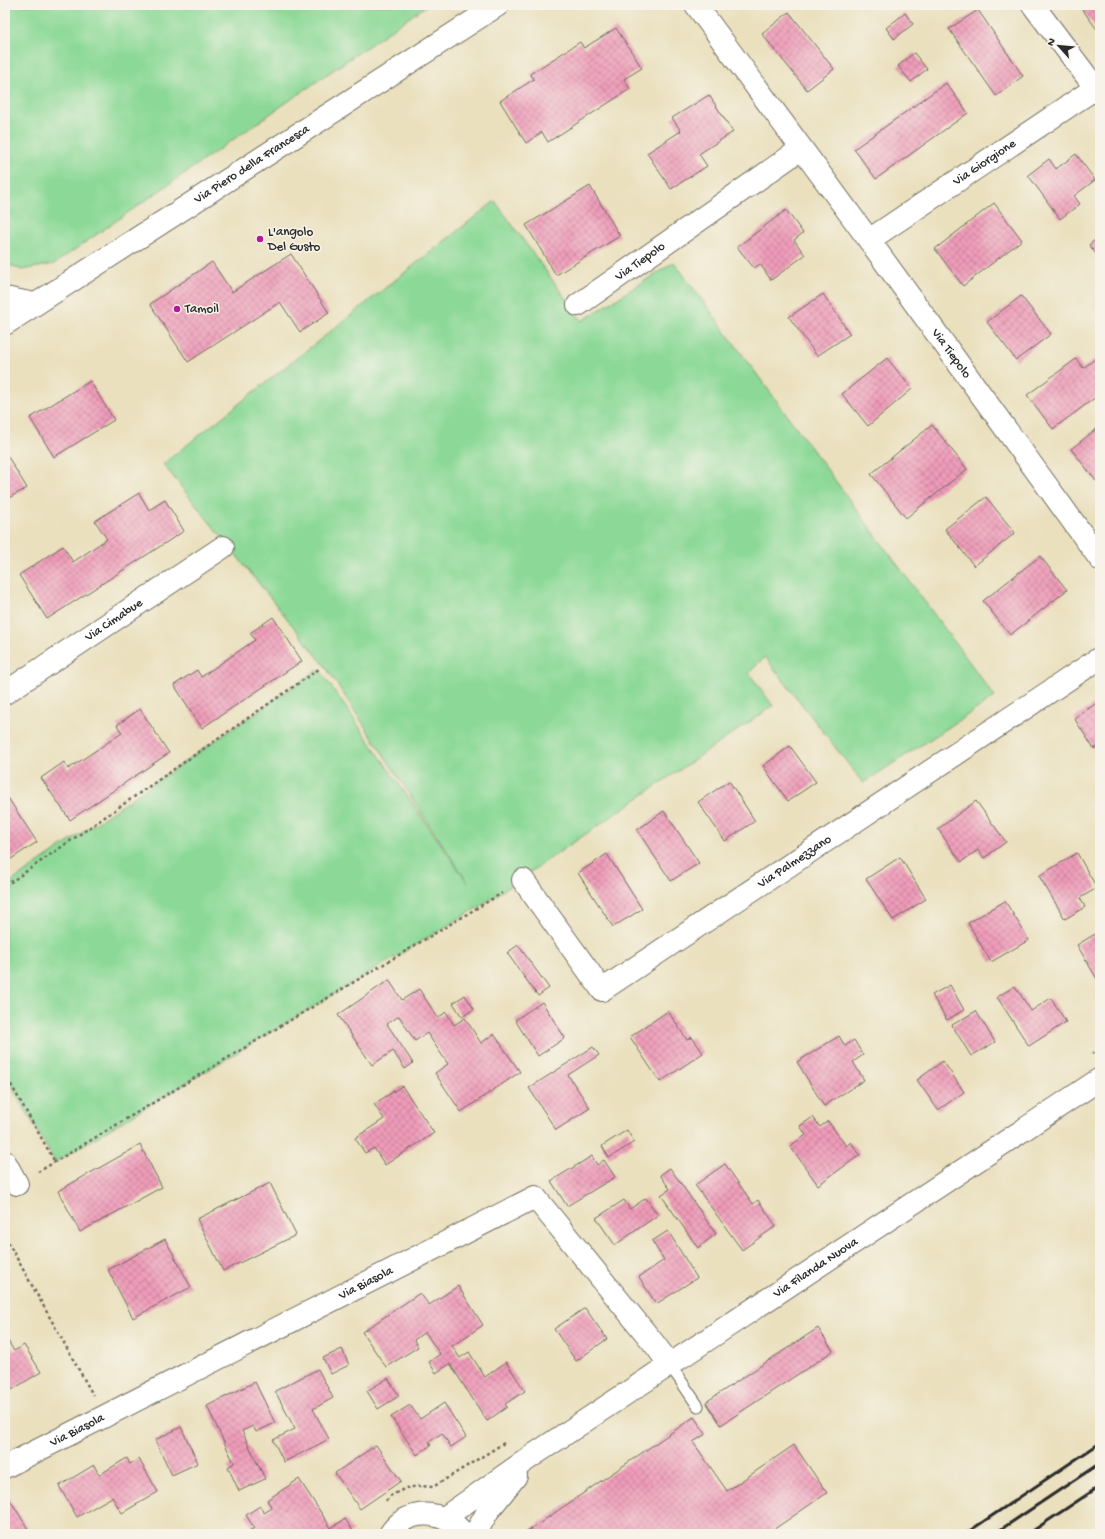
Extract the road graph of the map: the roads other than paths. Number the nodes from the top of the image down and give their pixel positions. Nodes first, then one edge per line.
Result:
1 (498, 5) edge
2 (696, 5) edge
3 (1033, 5) edge
4 (1099, 89) edge
5 (801, 149) junction
6 (869, 240) junction
7 (5, 298) edge
8 (35, 304) junction
9 (578, 305) dead end
10 (5, 324) edge
11 (223, 547) dead end
12 (1100, 558) edge
13 (1100, 658) edge
14 (5, 693) edge
15 (523, 880) road end
16 (1100, 1079) edge
17 (5, 1162) edge
18 (17, 1184) road end
19 (670, 1365) junction
20 (698, 1406) dead end
21 (532, 1456) junction
22 (5, 1467) edge
23 (444, 1518) junction
24 (390, 1534) edge
25 (464, 1534) edge
26 (476, 1534) edge

1 - 8 street, Via Piero della Francesca
2 - 5 street, Via Tiepolo
3 - 4 street
4 - 6 street, Via Giorgione
5 - 6 street, Via Tiepolo
5 - 9 street, Via Tiepolo
6 - 12 street, Via Tiepolo
7 - 8 street
8 - 10 street, Via Piero della Francesca
11 - 14 street, Via Cimabue
13 - 15 street, Via Palmezzano
16 - 19 street, Via Filanda Nuova
17 - 18 street
19 - 20 lane
19 - 21 street, Via Filanda Nuova
19 - 22 street, Via Biasola
21 - 23 street, Via Filanda Nuova
21 - 26 street, Via Filanda Nuova
23 - 24 street
23 - 25 street

